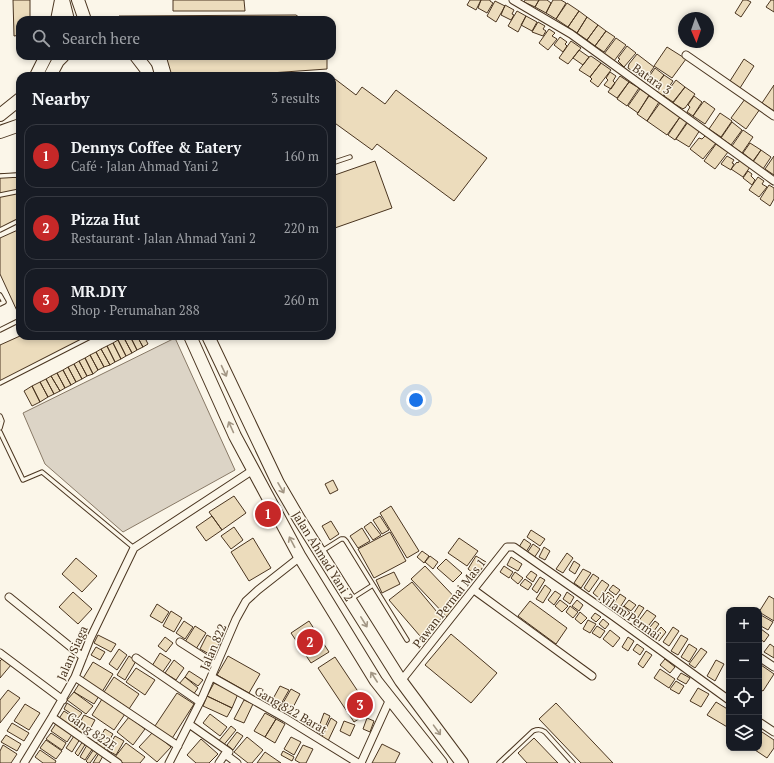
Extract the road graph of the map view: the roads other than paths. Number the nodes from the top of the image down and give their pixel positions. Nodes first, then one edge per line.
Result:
1 (62, 0) edge
2 (78, 0) edge
3 (513, 0) edge
4 (58, 16) edge
5 (67, 16) edge
6 (84, 16) edge
7 (686, 56) dead end
8 (44, 60) edge
9 (58, 60) edge
10 (139, 60) edge
11 (38, 72) edge
12 (52, 72) edge
13 (147, 72) edge
14 (16, 102) edge
15 (16, 110) edge
16 (0, 115) edge
17 (774, 116) edge
18 (16, 126) edge
19 (1, 132) edge
20 (16, 133) edge
21 (350, 157) dead end
22 (336, 162) edge
23 (16, 175) edge
24 (0, 176) edge
25 (774, 181) edge
26 (16, 192) edge
27 (0, 195) edge
28 (16, 222) edge
29 (0, 230) edge
30 (0, 295) edge
31 (0, 304) edge
32 (16, 322) edge
33 (0, 330) edge
34 (84, 340) edge
35 (192, 340) edge
36 (210, 340) edge
37 (0, 383) edge
38 (0, 416) edge
39 (0, 428) edge
40 (0, 432) edge
41 (253, 470) junction
42 (134, 548) junction
43 (517, 551) joint
44 (319, 553) junction
45 (300, 557) junction
46 (373, 585) junction
47 (474, 590) junction
48 (9, 597) dead end
49 (350, 600) junction
50 (407, 640) dead end
51 (180, 642) dead end
52 (0, 653) edge
53 (83, 657) junction
54 (136, 658) dead end
55 (762, 659) edge
56 (216, 665) junction
57 (774, 667) edge
58 (592, 676) dead end
59 (75, 677) junction
60 (212, 678) junction
61 (402, 681) junction
62 (726, 698) edge
63 (390, 699) junction
64 (62, 700) junction
65 (200, 702) junction
66 (52, 717) junction
67 (189, 724) junction
68 (762, 724) edge
69 (774, 732) edge
70 (178, 746) junction
71 (229, 752) dead end
72 (24, 763) edge
73 (118, 763) edge
74 (169, 763) edge
75 (219, 763) edge
76 (237, 763) edge
77 (360, 763) edge
78 (441, 763) edge
79 (462, 763) edge
80 (499, 763) edge
81 (573, 763) edge

1 - 4 highway
1 - 5 highway
2 - 6 highway
3 - 25 street, Batara 3
7 - 17 street
8 - 11 highway
9 - 12 highway
10 - 13 highway
14 - 16 highway
15 - 16 highway
18 - 19 highway
19 - 20 highway
21 - 22 lane
23 - 24 lane
26 - 27 lane
28 - 29 lane
30 - 31 lane
32 - 33 lane
34 - 37 lane
41 -> 35 highway, Jalan Ahmad Yani 2
36 -> 44 highway, Jalan Ahmad Yani 2
38 - 39 lane
40 - 42 lane
41 - 42 street
45 -> 41 highway, Jalan Ahmad Yani 2
42 - 53 street, Jalan Siaga
43 - 47 street, Pawan Permai Mas 1
43 - 62 street, Nilam Permai
44 - 46 lane
44 - 49 highway, Jalan Ahmad Yani 2
45 - 56 street, Jalan 822
63 -> 45 highway, Jalan Ahmad Yani 2
46 - 49 lane
46 - 50 lane
47 - 58 street
47 - 61 street, Pawan Permai Mas 1
48 - 53 street
49 -> 61 highway, Jalan Ahmad Yani 2
51 - 56 street
52 - 64 street
53 - 59 street, Jalan Siaga
54 - 65 street
55 - 57 street
56 - 60 street, Jalan 822
59 - 64 street, Jalan Siaga
59 - 70 street
60 - 65 street, Jalan 822
60 - 77 street, Gang 822 Barat
61 -> 79 highway, Jalan Ahmad Yani 2
63 - 77 street
63 - 78 highway, Jalan Ahmad Yani 2
64 - 66 street, Jalan Siaga
65 - 67 street, Jalan 822
66 - 72 street, Jalan Siaga
66 - 73 street, Gang 822E
67 - 70 street, Jalan 822
67 - 71 street
68 - 69 street
70 - 74 street, Jalan 822
75 - 76 street
80 - 81 lane

